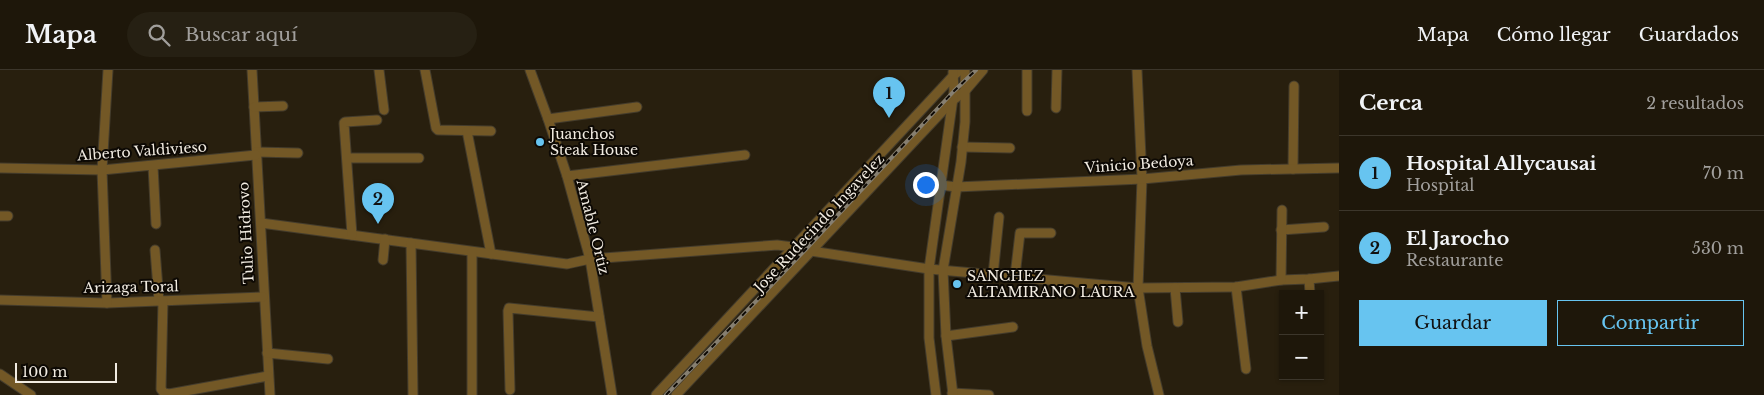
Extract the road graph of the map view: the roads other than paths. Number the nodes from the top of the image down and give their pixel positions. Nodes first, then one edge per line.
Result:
1 (108, 70) edge
2 (252, 70) edge
3 (379, 70) edge
4 (425, 70) edge
5 (530, 70) edge
6 (965, 70) edge
7 (983, 70) edge
8 (1027, 70) edge
9 (1057, 70) edge
10 (1137, 70) edge
11 (955, 72) edge
12 (1294, 86) dead end
13 (965, 92) junction
14 (952, 101) junction
15 (283, 106) dead end
16 (254, 107) junction
17 (636, 107) dead end
18 (1056, 108) dead end
19 (384, 110) dead end
20 (1027, 111) dead end
21 (548, 119) junction
22 (377, 120) dead end
23 (467, 131) junction
24 (491, 131) dead end
25 (962, 147) junction
26 (1010, 148) dead end
27 (298, 153) dead end
28 (256, 154) junction
29 (745, 155) dead end
30 (347, 158) junction
31 (420, 158) dead end
32 (153, 166) junction
33 (0, 168) edge
34 (1339, 168) edge
35 (1293, 169) junction
36 (102, 170) junction
37 (566, 176) junction
38 (1142, 179) junction
39 (941, 185) junction
40 (956, 186) junction
41 (1282, 210) dead end
42 (999, 217) dead end
43 (261, 223) junction
44 (156, 224) dead end
45 (1324, 227) dead end
46 (1281, 230) junction
47 (1051, 233) dead end
48 (352, 235) junction
49 (385, 239) junction
50 (411, 242) junction
51 (793, 247) junction
52 (155, 250) dead end
53 (812, 251) junction
54 (472, 252) junction
55 (491, 254) junction
56 (590, 259) junction
57 (383, 260) dead end
58 (930, 269) junction
59 (944, 270) junction
60 (993, 275) junction
61 (1015, 276) junction
62 (1339, 276) edge
63 (1309, 279) junction
64 (1281, 280) junction
65 (1236, 287) junction
66 (1138, 288) junction
67 (1175, 288) junction
68 (1310, 290) edge
69 (263, 297) junction
70 (0, 300) edge
71 (161, 301) junction
72 (107, 303) junction
73 (599, 317) junction
74 (1178, 322) dead end
75 (1013, 327) dead end
76 (946, 336) junction
77 (267, 353) junction
78 (328, 359) dead end
79 (1246, 368) dead end
80 (0, 374) edge
81 (268, 376) junction
82 (510, 390) dead end
83 (953, 394) edge
84 (31, 395) edge
85 (270, 395) edge
86 (413, 395) edge
87 (472, 395) edge
88 (612, 395) edge
89 (656, 395) edge
90 (676, 395) edge
91 (936, 395) edge
92 (989, 395) edge
93 (1159, 395) edge

1 - 36 street
2 - 16 street, Tulio Hidrovo
3 - 19 street
4 - 23 street
5 - 21 street, Amable Ortiz
6 - 13 street
7 - 13 street, Jose Rudecindo Ingavelez
8 - 20 street
9 - 18 street
10 - 38 street
11 - 14 street
11 - 51 street
12 - 35 street
13 - 14 street, Jose Rudecindo Ingavelez
13 - 25 street
14 - 39 street
14 - 53 street, Jose Rudecindo Ingavelez
15 - 16 street
16 - 28 street, Tulio Hidrovo
17 - 21 street
21 - 37 street, Amable Ortiz
22 - 30 street
23 - 24 street
23 - 55 street
25 - 26 street
25 - 40 street
27 - 28 street, Alberto Valdivieso
28 - 32 street, Alberto Valdivieso
28 - 43 street, Tulio Hidrovo
29 - 37 street
30 - 31 street
30 - 48 street
32 - 36 street, Alberto Valdivieso
32 - 44 street
33 - 36 street, Alberto Valdivieso
34 - 35 street, Vinicio Bedoya
35 - 38 street, Vinicio Bedoya
36 - 72 street
37 - 56 street, Amable Ortiz
38 - 40 street, Vinicio Bedoya
38 - 66 street
39 - 40 street, Vinicio Bedoya
39 - 58 street
40 - 59 street
41 - 46 street
42 - 60 street
43 - 48 street
43 - 69 street, Tulio Hidrovo
45 - 46 street
46 - 64 street
47 - 61 street
48 - 49 street
49 - 50 street
49 - 57 street
50 - 54 street
50 - 86 street
51 - 56 street
51 - 89 street
52 - 71 street
53 - 58 street
53 - 90 street, Jose Rudecindo Ingavelez
54 - 55 street
54 - 87 street
55 - 56 street
56 - 73 street, Amable Ortiz
58 - 59 street
58 - 91 street
59 - 60 street
59 - 76 street
60 - 61 street
61 - 66 street
62 - 63 street
63 - 64 street
63 - 68 street
64 - 65 street
65 - 67 street
65 - 79 street
66 - 67 street
66 - 93 street
67 - 74 street
69 - 71 street, Arizaga Toral
69 - 77 street, Tulio Hidrovo
70 - 72 street, Arizaga Toral
71 - 72 street, Arizaga Toral
71 - 81 street
73 - 82 street
73 - 88 street, Amable Ortiz
75 - 76 street
76 - 83 street
77 - 78 street
77 - 81 street, Tulio Hidrovo
80 - 84 street
81 - 85 street, Tulio Hidrovo
83 - 92 street

